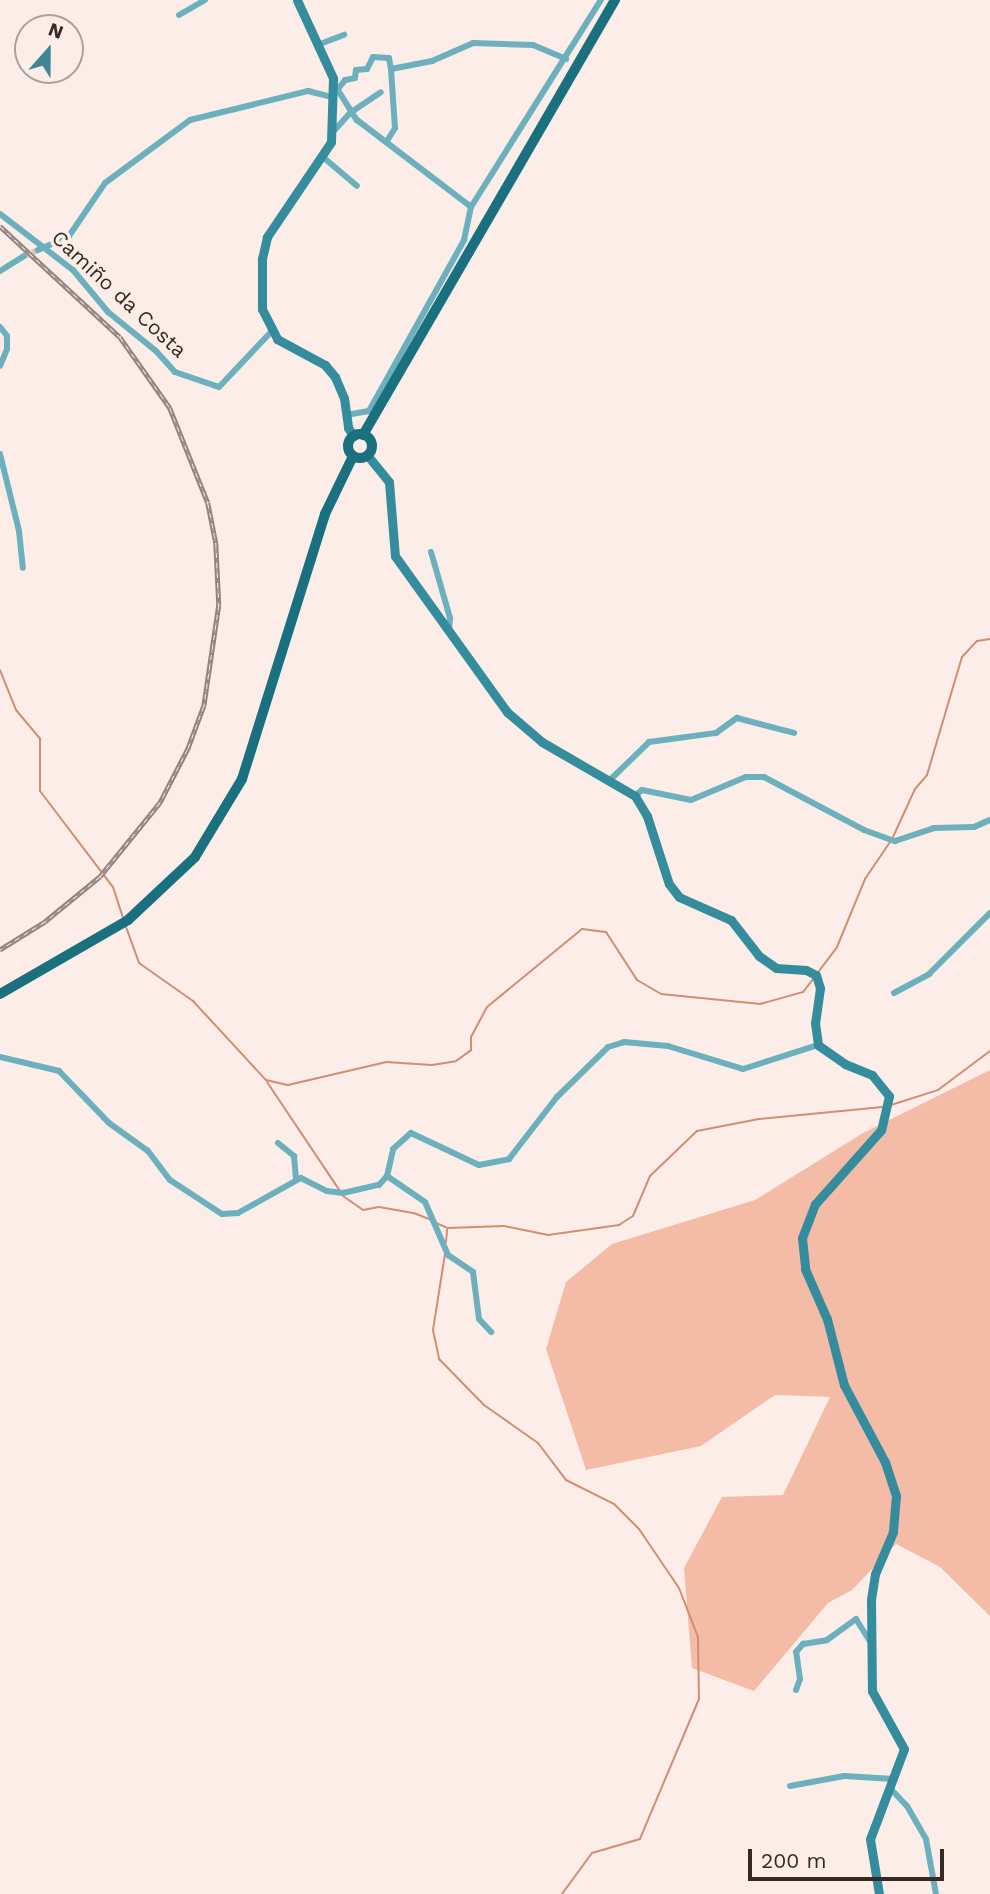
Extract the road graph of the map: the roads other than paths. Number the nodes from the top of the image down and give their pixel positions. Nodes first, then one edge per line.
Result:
1 (205, 0) edge
2 (601, 0) edge
3 (615, 0) edge
4 (299, 1) edge
5 (179, 15) dead end
6 (344, 35) dead end
7 (320, 44) junction
8 (566, 59) junction
9 (391, 69) junction
10 (334, 90) junction
11 (381, 92) dead end
12 (350, 113) junction
13 (331, 135) junction
14 (387, 141) junction
15 (324, 158) junction
16 (357, 186) dead end
17 (471, 207) junction
18 (0, 214) edge
19 (46, 247) junction
20 (38, 250) tunnel mouth
21 (24, 256) tunnel mouth
22 (0, 271) edge
23 (0, 327) edge
24 (271, 332) junction
25 (0, 366) edge
26 (346, 415) junction
27 (359, 435) junction
28 (0, 454) edge
29 (353, 456) junction
30 (368, 456) junction
31 (431, 552) dead end
32 (23, 568) dead end
33 (449, 629) junction
34 (794, 733) dead end
35 (611, 779) junction
36 (635, 796) junction
37 (990, 820) edge
38 (990, 913) edge
39 (894, 993) dead end
40 (0, 994) edge
41 (818, 1045) junction
42 (0, 1057) edge
43 (278, 1143) dead end
44 (387, 1176) junction
45 (296, 1180) junction
46 (491, 1332) dead end
47 (871, 1643) junction
48 (796, 1690) dead end
49 (892, 1784) junction
50 (790, 1786) dead end
51 (879, 1894) edge
52 (936, 1894) edge

1 - 5 street
2 - 8 street
3 - 27 main road
4 - 7 street
6 - 7 street
7 - 10 street
8 - 9 street
8 - 17 street
9 - 10 street
9 - 14 street
10 - 12 street
10 - 13 street
10 - 19 street
11 - 12 street
12 - 13 street
12 - 14 street
13 - 15 street
14 - 17 street
15 - 16 street
15 - 24 street
17 - 26 street
18 - 19 street, Camiño da Costa
19 - 20 street
19 - 24 street, Camiño da Costa
21 - 22 street
23 - 25 street
24 - 26 street
26 - 27 street
27 - 29 main road
27 - 30 main road
28 - 32 street
29 - 30 main road
29 - 40 main road
30 - 33 street
31 - 33 street
33 - 35 street
34 - 35 street
35 - 36 street
36 - 37 street
36 - 41 street
38 - 39 street
41 - 44 street
41 - 47 street
42 - 45 street
43 - 45 street
44 - 45 street
44 - 46 street
47 - 48 street
47 - 49 street
49 - 50 street
49 - 51 street
49 - 52 street

